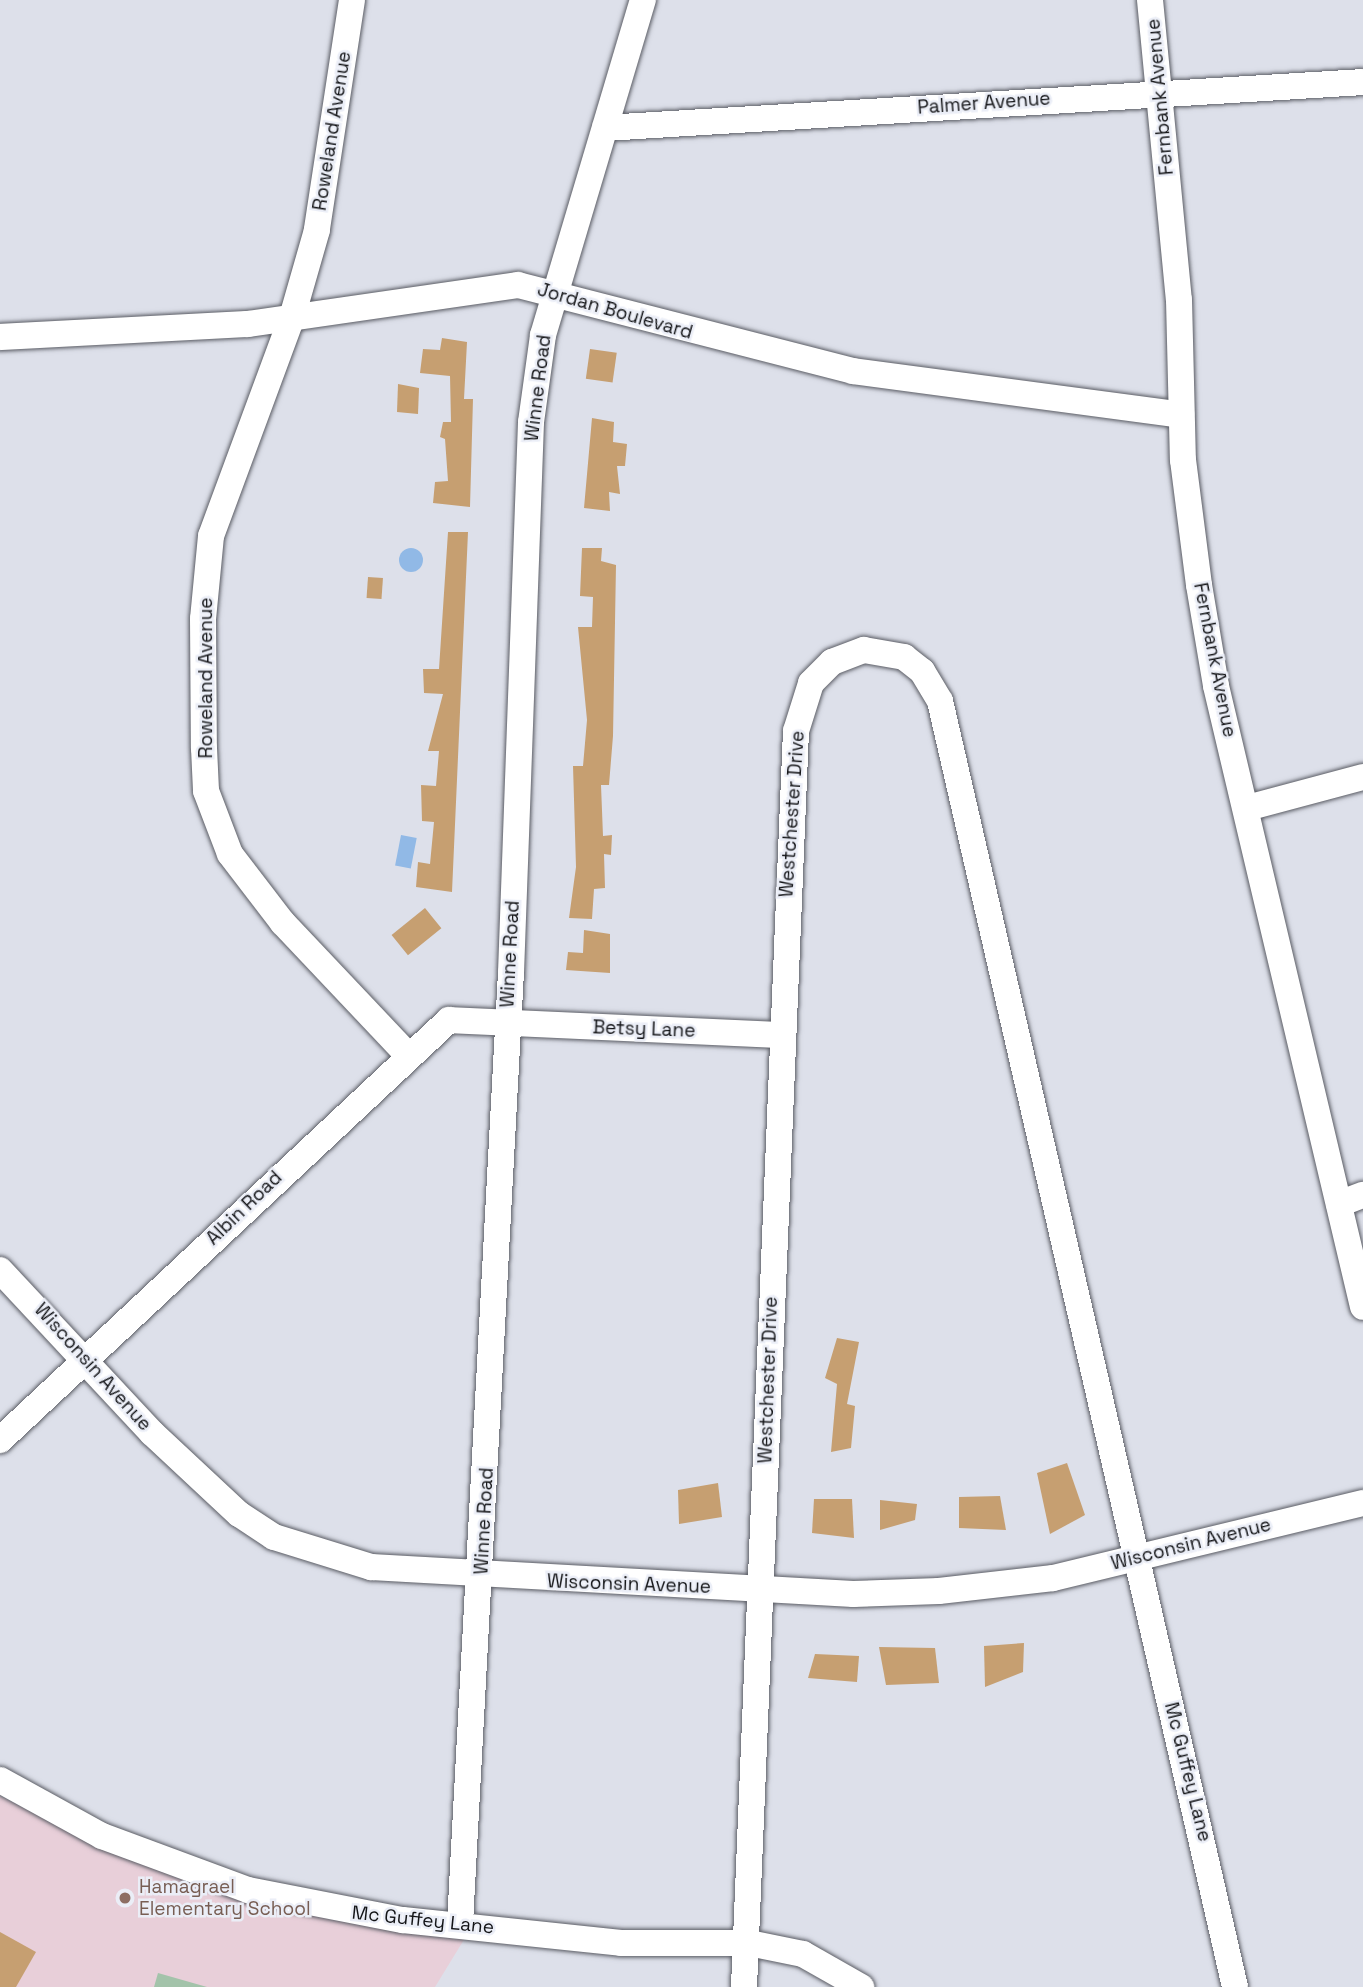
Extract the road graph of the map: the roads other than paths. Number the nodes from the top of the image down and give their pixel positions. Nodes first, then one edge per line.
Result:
1 (352, 0) edge
2 (643, 0) edge
3 (1150, 0) edge
4 (1363, 82) edge
5 (1159, 92) junction
6 (605, 128) junction
7 (556, 290) junction
8 (292, 317) junction
9 (2, 338) edge
10 (1181, 415) junction
11 (1363, 777) edge
12 (1247, 808) junction
13 (505, 1023) junction
14 (783, 1035) junction
15 (406, 1053) junction
16 (1351, 1199) edge
17 (0, 1270) edge
18 (1363, 1307) edge
19 (87, 1358) junction
20 (0, 1440) edge
21 (1363, 1503) edge
22 (1137, 1558) junction
23 (481, 1578) junction
24 (758, 1590) junction
25 (0, 1780) edge
26 (460, 1923) junction
27 (749, 1943) junction
28 (744, 1987) edge
29 (861, 1987) edge
30 (1235, 1987) edge

1 - 8 street, Roweland Avenue
2 - 6 street, Winne Road
3 - 5 street, Fernbank Avenue
4 - 5 street, Palmer Avenue
5 - 6 street, Palmer Avenue
5 - 10 street, Fernbank Avenue
6 - 7 street, Winne Road
7 - 8 street, Jordan Boulevard
7 - 10 street, Jordan Boulevard
7 - 13 street, Winne Road
8 - 9 street, Jordan Boulevard
8 - 15 street, Roweland Avenue
10 - 12 street, Fernbank Avenue
11 - 12 street
12 - 16 street, Fernbank Avenue
13 - 14 street, Betsy Lane
13 - 15 street, Albin Road
13 - 23 street, Winne Road
14 - 22 street, Westchester Drive
14 - 24 street, Westchester Drive
15 - 19 street, Albin Road
16 - 18 street, Fernbank Avenue
17 - 19 street, Wisconsin Avenue
19 - 20 street, Albin Road
19 - 23 street, Wisconsin Avenue
21 - 22 street, Wisconsin Avenue
22 - 24 street, Wisconsin Avenue
22 - 30 street, Mc Guffey Lane
23 - 24 street, Wisconsin Avenue
23 - 26 street, Winne Road
24 - 27 street, Westchester Drive
25 - 26 street, Mc Guffey Lane
26 - 27 street, Mc Guffey Lane
27 - 28 street, Westchester Drive
27 - 29 street, Mc Guffey Lane

